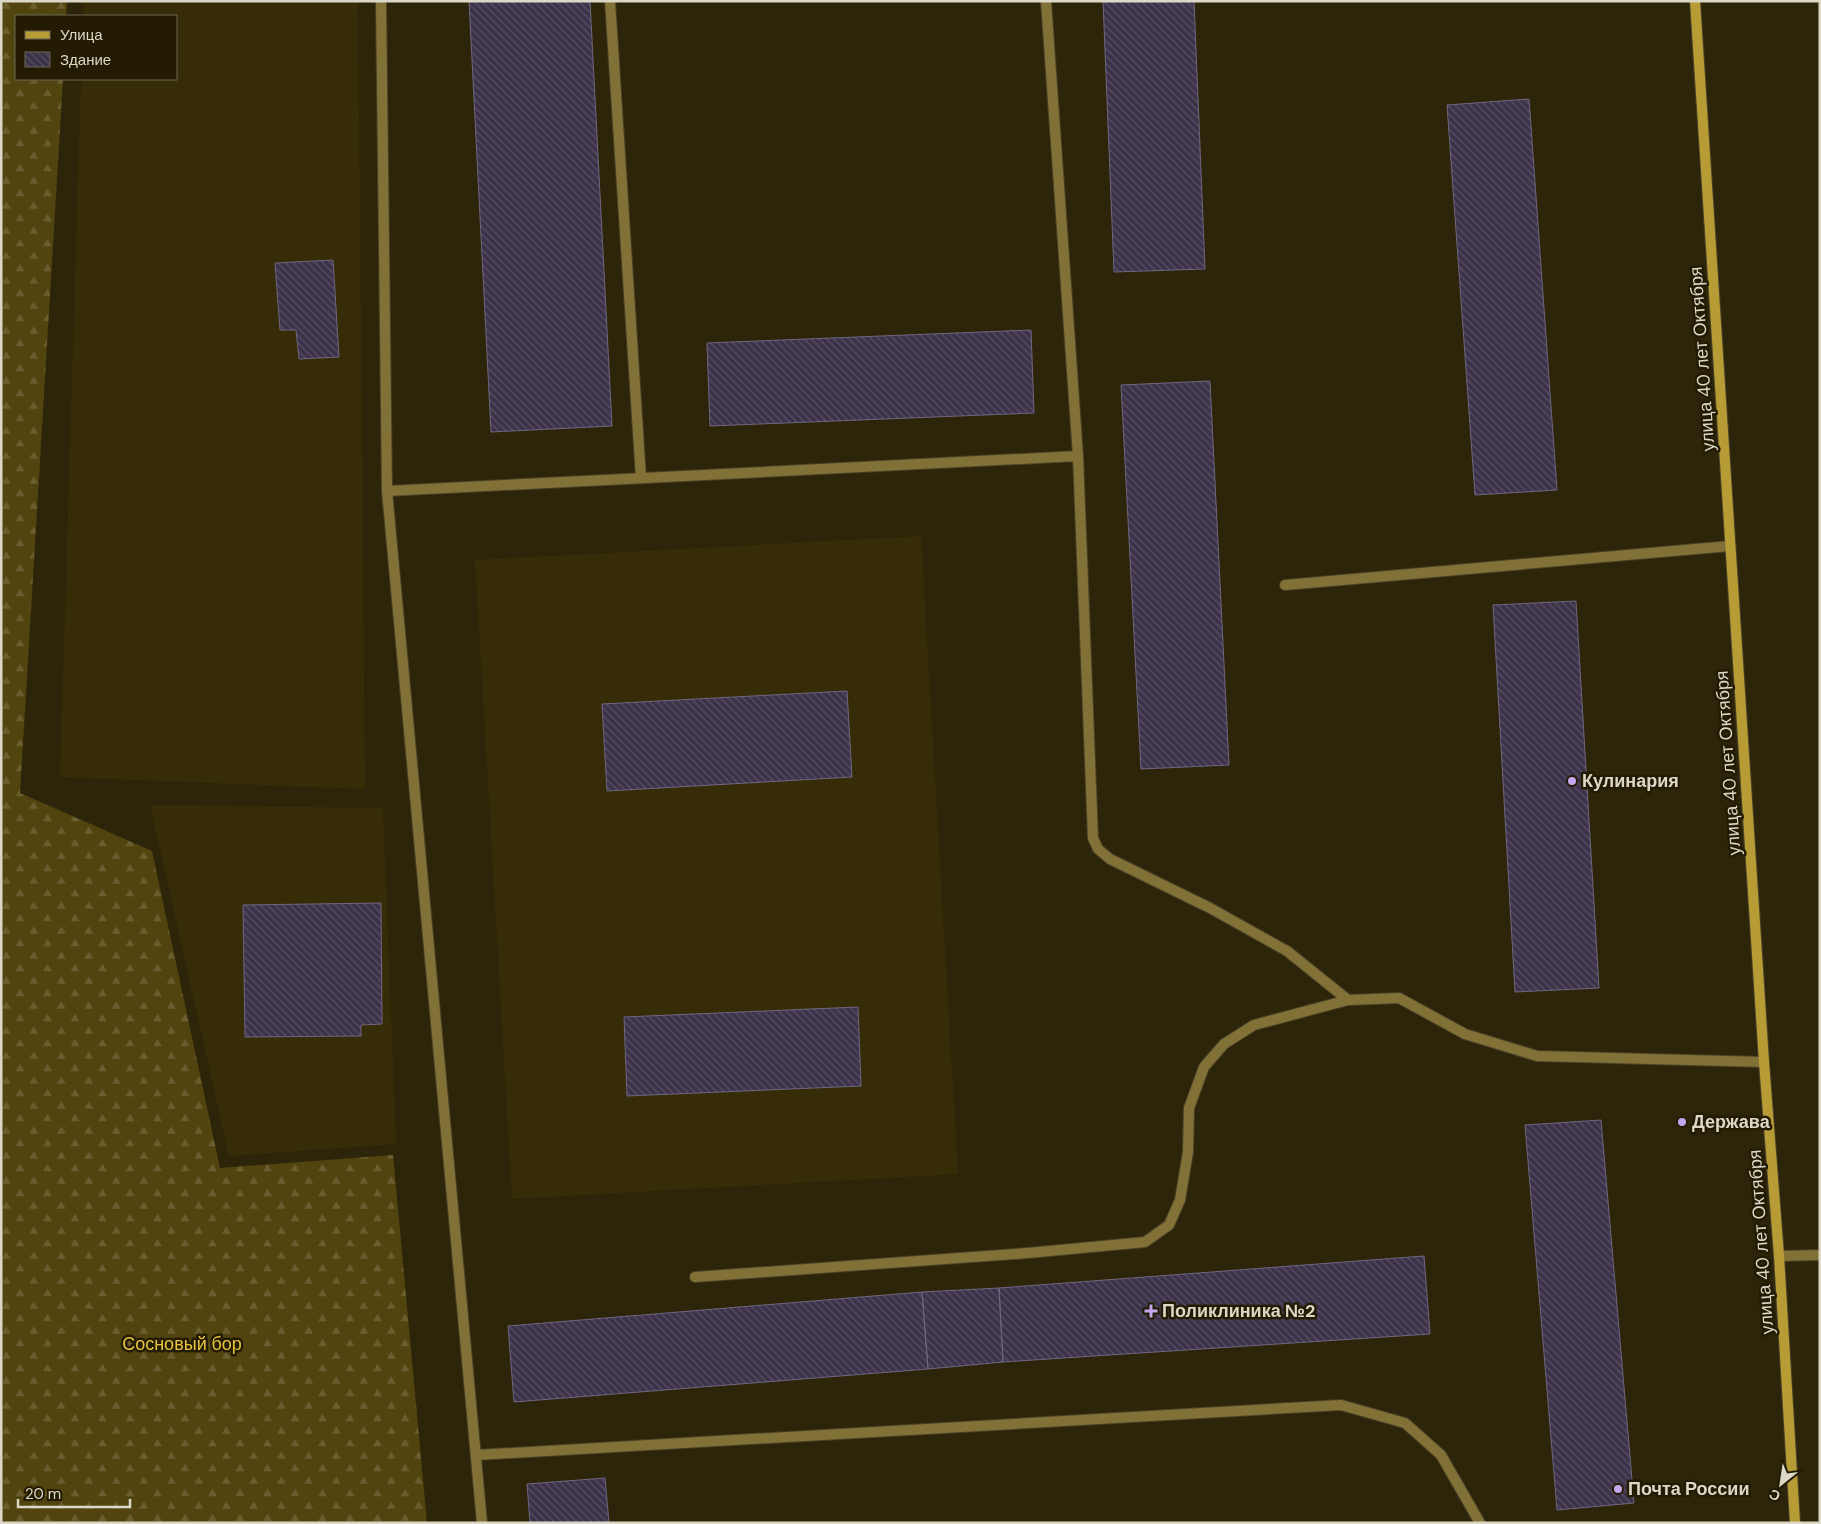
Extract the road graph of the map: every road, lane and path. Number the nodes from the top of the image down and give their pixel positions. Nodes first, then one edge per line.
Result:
1 (381, 1) edge
2 (610, 1) edge
3 (1046, 1) edge
4 (1695, 1) edge
5 (1078, 456) junction
6 (641, 478) junction
7 (386, 491) junction
8 (1730, 546) junction
9 (1285, 585) dead end
10 (1348, 1000) junction
11 (1764, 1062) junction
12 (1820, 1254) edge
13 (1779, 1256) junction
14 (695, 1277) dead end
15 (476, 1455) junction
16 (482, 1523) edge
17 (1480, 1523) edge
18 (1795, 1523) edge

1 - 7 street
2 - 6 street
3 - 5 street
4 - 8 main road, улица 40 лет Октября
5 - 6 street
5 - 10 street
6 - 7 street
7 - 15 street
8 - 9 street
8 - 11 main road, улица 40 лет Октября
10 - 11 street
10 - 14 street
11 - 13 main road, улица 40 лет Октября
12 - 13 street
13 - 18 main road, улица 40 лет Октября
15 - 16 street
15 - 17 street

